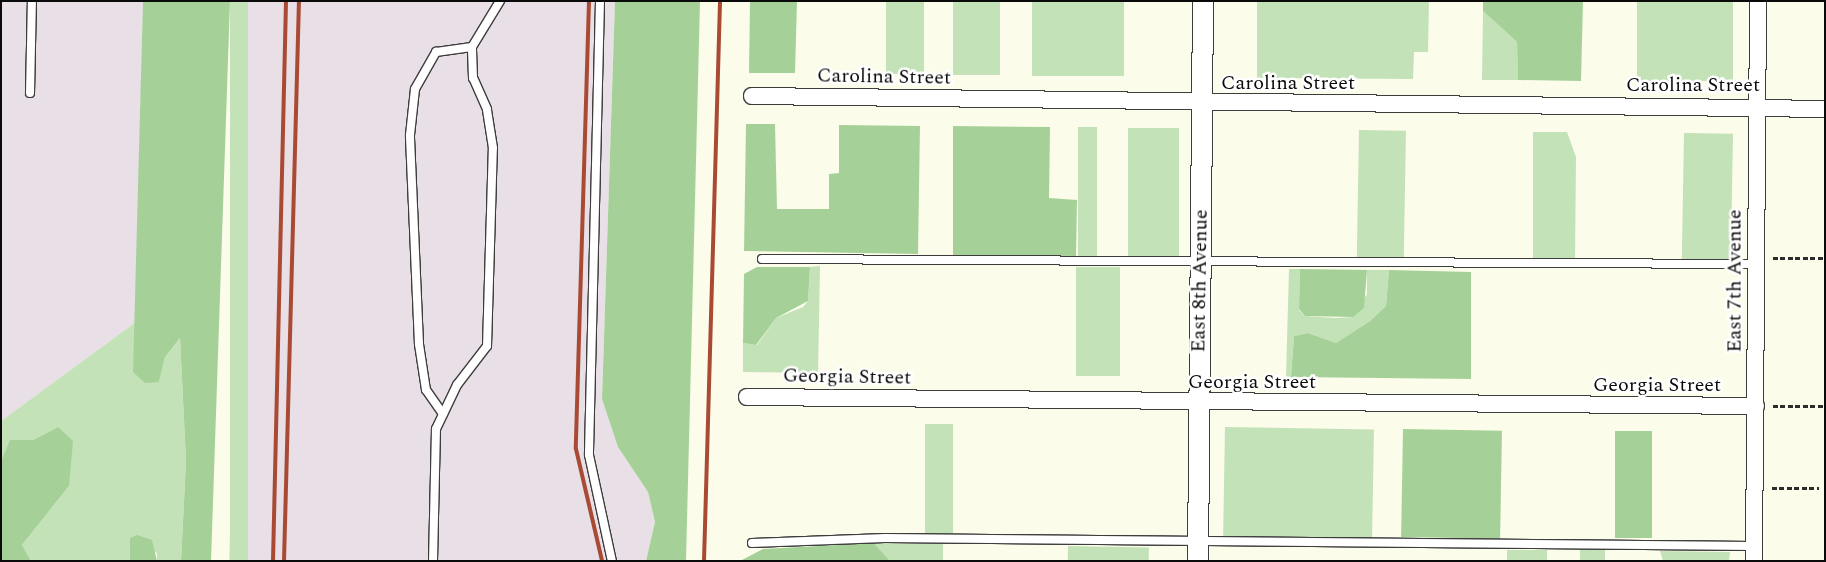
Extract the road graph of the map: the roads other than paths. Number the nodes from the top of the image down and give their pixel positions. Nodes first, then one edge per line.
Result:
1 (32, 1) edge
2 (500, 1) edge
3 (600, 1) edge
4 (1203, 1) edge
5 (1758, 1) edge
6 (472, 47) junction
7 (30, 93) dead end
8 (752, 96) dead end
9 (1202, 104) junction
10 (1758, 107) junction
11 (1825, 109) edge
12 (762, 259) dead end
13 (1200, 264) junction
14 (1756, 264) junction
15 (747, 397) dead end
16 (1199, 403) junction
17 (1764, 406) junction
18 (443, 414) junction
19 (752, 544) dead end
20 (1198, 551) edge
21 (1754, 553) edge
22 (433, 561) edge
23 (612, 561) edge

1 - 7 lane
2 - 6 lane
3 - 23 lane
4 - 9 street, East 8th Avenue
5 - 10 street, East 7th Avenue
6 - 18 lane
6 - 18 lane
8 - 9 street, Carolina Street
9 - 10 street, Carolina Street
9 - 13 street, East 8th Avenue
10 - 11 street, Carolina Street
10 - 14 street, East 7th Avenue
12 - 13 lane
13 - 14 lane
13 - 16 street, East 8th Avenue
14 - 17 street, East 7th Avenue
15 - 16 street, Georgia Street
16 - 17 street, Georgia Street
16 - 20 street, East 8th Avenue
17 - 21 street, East 7th Avenue
18 - 22 lane
19 - 20 lane
20 - 21 lane

